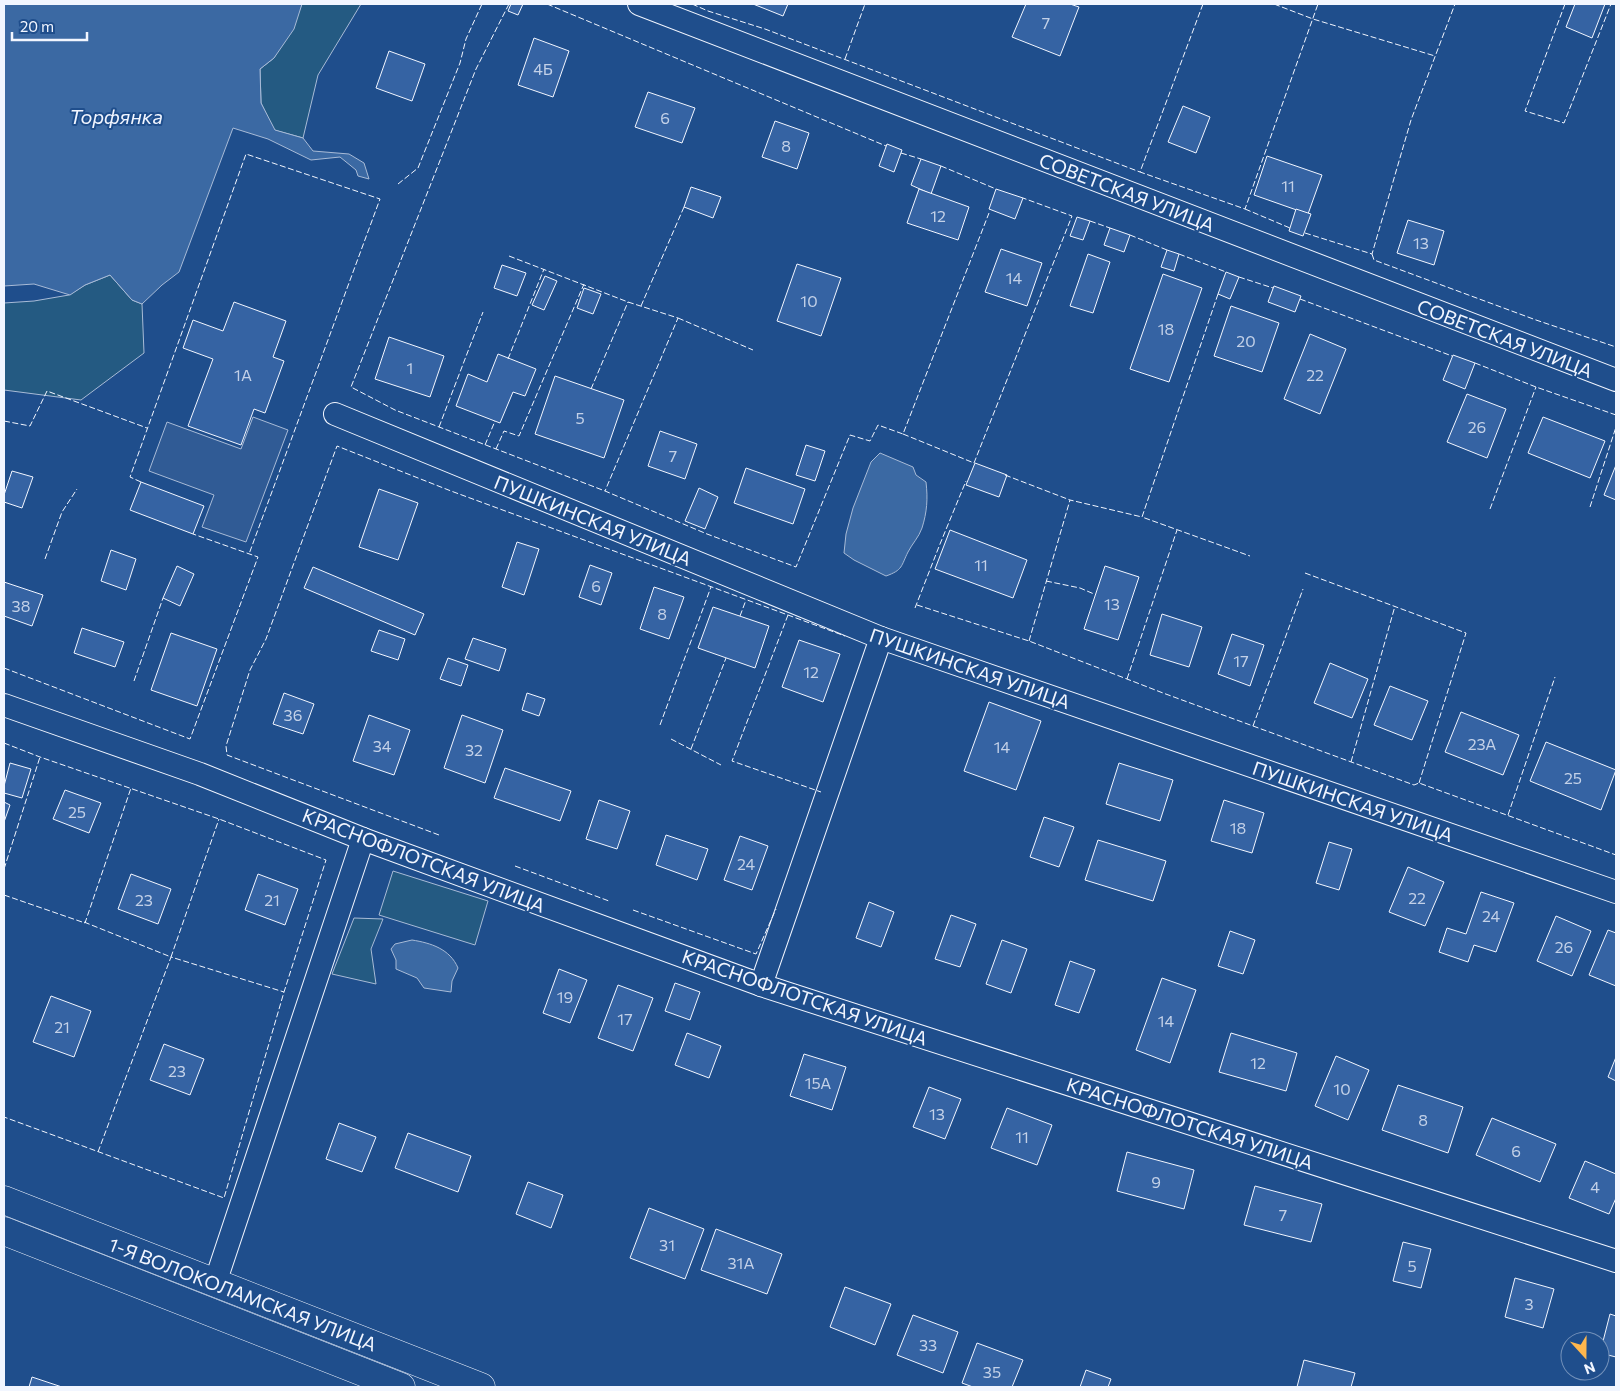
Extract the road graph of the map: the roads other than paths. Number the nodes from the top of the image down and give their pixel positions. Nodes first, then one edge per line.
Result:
1 (639, 4) edge
2 (1616, 380) edge
3 (336, 414) dead end
4 (881, 638) junction
5 (4, 705) edge
6 (363, 839) junction
7 (1616, 892) edge
8 (761, 984) junction
9 (4, 1200) edge
10 (4, 1231) edge
11 (1616, 1261) edge
12 (215, 1283) junction
13 (401, 1387) edge
14 (481, 1387) edge

1 - 2 street, СОВЕТСКАЯ УЛИЦА
3 - 4 street, ПУШКИНСКАЯ УЛИЦА
4 - 7 street, ПУШКИНСКАЯ УЛИЦА
4 - 8 street
5 - 6 street, КРАСНОФЛОТСКАЯ УЛИЦА
6 - 8 street, КРАСНОФЛОТСКАЯ УЛИЦА
6 - 12 street
8 - 11 street, КРАСНОФЛОТСКАЯ УЛИЦА
9 - 12 main road, 1-Я ВОЛОКОЛАМСКАЯ УЛИЦА
10 - 13 main road, 1-Я ВОЛОКОЛАМСКАЯ УЛИЦА
12 - 14 main road, 1-Я ВОЛОКОЛАМСКАЯ УЛИЦА

